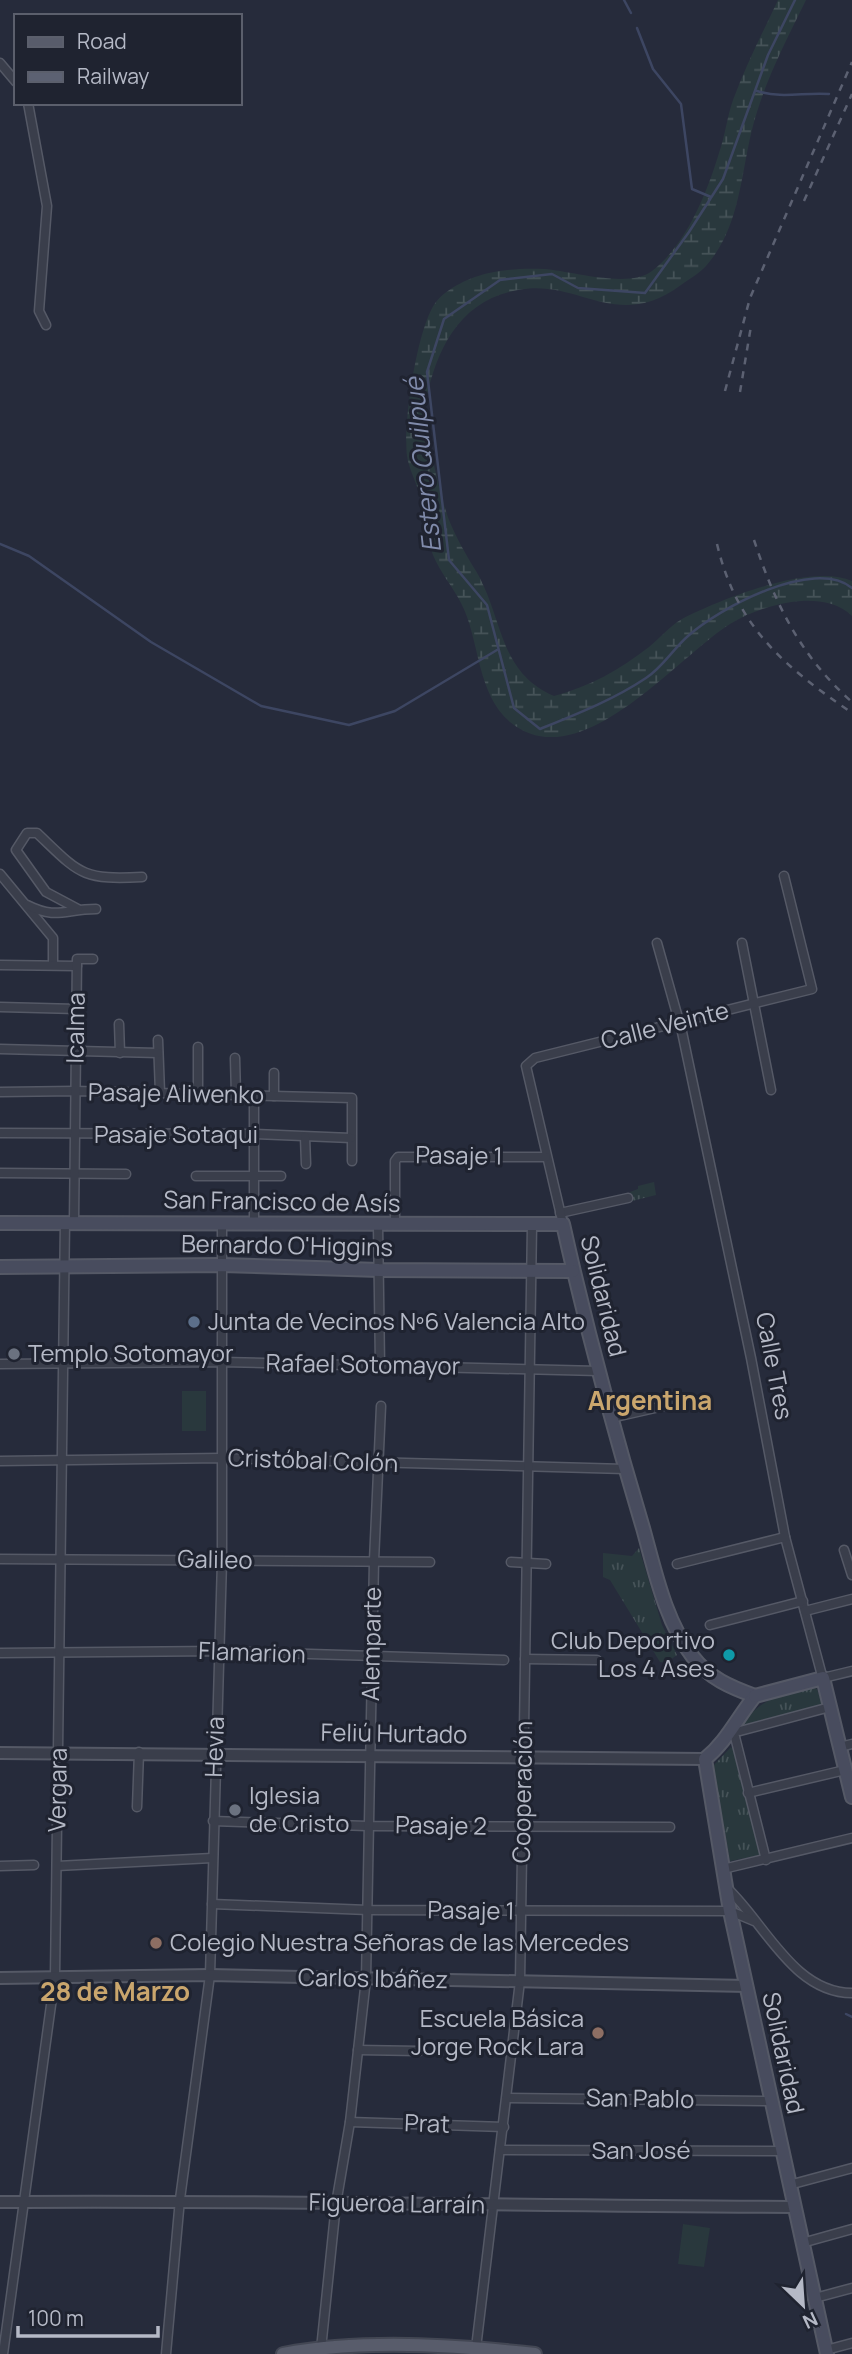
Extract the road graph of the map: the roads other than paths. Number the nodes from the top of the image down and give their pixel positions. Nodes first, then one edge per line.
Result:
1 (0, 63) edge
2 (14, 80) edge
3 (28, 105) edge
4 (46, 325) dead end
5 (0, 874) edge
6 (785, 876) dead end
7 (142, 877) dead end
8 (21, 902) junction
9 (78, 909) junction
10 (96, 909) dead end
11 (657, 943) dead end
12 (742, 943) dead end
13 (93, 960) dead end
14 (77, 962) junction
15 (0, 965) edge
16 (53, 965) junction
17 (756, 1004) junction
18 (0, 1007) edge
19 (77, 1009) junction
20 (679, 1022) junction
21 (119, 1024) dead end
22 (158, 1040) dead end
23 (198, 1047) dead end
24 (0, 1049) edge
25 (76, 1051) junction
26 (120, 1053) junction
27 (158, 1054) junction
28 (236, 1058) dead end
29 (525, 1070) joint
30 (274, 1073) dead end
31 (771, 1090) dead end
32 (75, 1091) junction
33 (0, 1092) edge
34 (160, 1093) junction
35 (198, 1094) junction
36 (236, 1095) junction
37 (254, 1096) junction
38 (274, 1096) junction
39 (0, 1133) edge
40 (75, 1134) junction
41 (255, 1134) junction
42 (305, 1136) junction
43 (351, 1138) junction
44 (546, 1157) junction
45 (352, 1161) dead end
46 (306, 1164) dead end
47 (74, 1172) junction
48 (0, 1173) edge
49 (127, 1174) dead end
50 (281, 1175) dead end
51 (196, 1176) dead end
52 (255, 1176) junction
53 (628, 1198) dead end
54 (562, 1219) junction
55 (70, 1222) junction
56 (222, 1222) junction
57 (254, 1222) junction
58 (0, 1223) edge
59 (379, 1225) junction
60 (395, 1225) junction
61 (532, 1226) junction
62 (64, 1265) junction
63 (222, 1265) junction
64 (0, 1268) edge
65 (379, 1270) junction
66 (573, 1270) junction
67 (532, 1271) junction
68 (62, 1362) junction
69 (222, 1362) junction
70 (0, 1364) edge
71 (380, 1365) junction
72 (531, 1370) junction
73 (599, 1371) junction
74 (677, 1403) dead end
75 (381, 1406) dead end
76 (611, 1419) junction
77 (222, 1458) junction
78 (62, 1459) junction
79 (0, 1461) edge
80 (378, 1464) junction
81 (529, 1465) junction
82 (625, 1469) junction
83 (785, 1537) junction
84 (845, 1550) dead end
85 (61, 1558) junction
86 (0, 1559) edge
87 (374, 1560) junction
88 (222, 1561) junction
89 (430, 1562) dead end
90 (511, 1562) dead end
91 (527, 1563) junction
92 (546, 1564) dead end
93 (677, 1564) dead end
94 (852, 1575) edge
95 (852, 1599) edge
96 (803, 1601) junction
97 (805, 1611) junction
98 (710, 1625) dead end
99 (218, 1651) junction
100 (60, 1652) junction
101 (0, 1653) edge
102 (371, 1658) junction
103 (526, 1659) junction
104 (504, 1660) dead end
105 (597, 1660) dead end
106 (852, 1671) edge
107 (822, 1678) junction
108 (755, 1696) junction
109 (830, 1707) junction
110 (733, 1729) junction
111 (846, 1745) edge
112 (58, 1751) junction
113 (139, 1752) junction
114 (0, 1753) edge
115 (215, 1753) junction
116 (369, 1755) junction
117 (524, 1757) junction
118 (705, 1759) junction
119 (845, 1770) junction
120 (748, 1793) junction
121 (852, 1797) edge
122 (137, 1807) dead end
123 (213, 1821) junction
124 (367, 1826) junction
125 (670, 1827) dead end
126 (523, 1828) junction
127 (852, 1838) edge
128 (212, 1858) junction
129 (766, 1860) junction
130 (34, 1865) dead end
131 (0, 1866) edge
132 (57, 1866) junction
133 (723, 1869) junction
134 (726, 1886) junction
135 (212, 1904) junction
136 (368, 1910) junction
137 (521, 1911) junction
138 (730, 1912) junction
139 (754, 1921) junction
140 (210, 1975) junction
141 (55, 1976) junction
142 (0, 1978) edge
143 (366, 1979) junction
144 (520, 1981) junction
145 (747, 1986) junction
146 (852, 1993) edge
147 (358, 2050) junction
148 (419, 2051) dead end
149 (508, 2098) junction
150 (772, 2101) junction
151 (350, 2122) junction
152 (505, 2127) junction
153 (500, 2150) junction
154 (782, 2151) junction
155 (852, 2168) edge
156 (789, 2185) junction
157 (180, 2199) junction
158 (0, 2202) edge
159 (25, 2202) junction
160 (336, 2204) junction
161 (493, 2206) junction
162 (794, 2207) junction
163 (852, 2229) edge
164 (802, 2243) junction
165 (852, 2288) edge
166 (815, 2298) junction
167 (852, 2343) edge
168 (384, 2347) junction
169 (321, 2349) junction
170 (478, 2351) edge
171 (826, 2352) edge
172 (3, 2354) edge
173 (166, 2354) edge
174 (283, 2354) edge
175 (431, 2354) edge
176 (535, 2354) edge

1 - 2 street
3 - 4 street
5 - 8 street
6 - 17 street, Calle Veinte
7 - 9 street
8 - 9 street
8 - 16 street
9 - 10 street
11 - 20 street, Calle Tres
12 - 17 street
13 - 14 street
14 - 16 street
14 - 19 street, Icalma
15 - 16 street
17 - 20 street, Calle Veinte
17 - 31 street
18 - 19 street
19 - 25 street, Icalma
20 - 29 street, Calle Veinte
20 - 83 street, Calle Tres
21 - 26 street
22 - 27 street
23 - 35 street
24 - 25 street
25 - 26 street
25 - 32 street, Icalma
26 - 27 street
27 - 34 street
28 - 36 street
29 - 44 street, Solidaridad
30 - 38 street
32 - 33 street, Pasaje Aliwenko
32 - 34 street, Pasaje Aliwenko
32 - 40 street, Icalma
34 - 35 street, Pasaje Aliwenko
35 - 36 street, Pasaje Aliwenko
36 - 37 street, Pasaje Aliwenko
37 - 38 street, Pasaje Aliwenko
37 - 41 street
38 - 43 street, Pasaje Aliwenko
39 - 40 street, Pasaje Sotaqui
40 - 41 street, Pasaje Sotaqui
40 - 47 street, Icalma
41 - 42 street, Pasaje Sotaqui
41 - 52 street
42 - 43 street, Pasaje Sotaqui
42 - 46 street
43 - 45 street
44 - 54 street, Solidaridad
44 - 60 street, Pasaje 1
47 - 48 street
47 - 49 street
47 - 55 street, Icalma
50 - 52 street
51 - 52 street
52 - 57 street
53 - 54 street
54 - 61 main road, San Francisco de Asís
54 - 66 main road, Solidaridad
55 - 56 main road, San Francisco de Asís
55 - 58 main road, San Francisco de Asís
55 - 62 street, Vergara
56 - 57 main road, San Francisco de Asís
56 - 63 street, Hevia
57 - 59 main road, San Francisco de Asís
59 - 60 main road, San Francisco de Asís
59 - 65 street
60 - 61 main road, San Francisco de Asís
61 - 67 street, Cooperación
62 - 63 main road, Bernardo O'Higgins
62 - 64 main road, Bernardo O'Higgins
62 - 68 street, Vergara
63 - 65 main road, Bernardo O'Higgins
63 - 69 street, Hevia
65 - 67 main road, Bernardo O'Higgins
65 - 71 street
66 - 67 main road, Bernardo O'Higgins
66 - 73 main road, Solidaridad
67 - 72 street, Cooperación
68 - 69 street, Rafael Sotomayor
68 - 70 street, Rafael Sotomayor
68 - 78 street, Vergara
69 - 71 street, Rafael Sotomayor
69 - 77 street, Hevia
71 - 72 street, Rafael Sotomayor
72 - 73 street, Rafael Sotomayor
72 - 81 street, Cooperación
73 - 76 main road, Solidaridad
74 - 76 street
75 - 80 street, Alemparte
76 - 82 main road, Solidaridad
77 - 78 street, Cristóbal Colón
77 - 80 street, Cristóbal Colón
77 - 88 street, Hevia
78 - 79 street, Cristóbal Colón
78 - 85 street, Vergara
80 - 81 street, Cristóbal Colón
80 - 87 street, Alemparte
81 - 82 street, Cristóbal Colón
81 - 91 street, Cooperación
82 - 108 main road, Solidaridad
83 - 93 street
83 - 96 street, Calle Tres
84 - 94 street
85 - 86 street, Galileo
85 - 88 street, Galileo
85 - 100 street, Vergara
87 - 88 street, Galileo
87 - 89 street, Galileo
87 - 102 street, Alemparte
88 - 99 street, Hevia
90 - 91 street
91 - 92 street
91 - 103 street, Cooperación
95 - 97 street
96 - 97 street, Calle Tres
96 - 98 street
97 - 107 street, Calle Tres
99 - 100 street, Flamarion
99 - 102 street, Flamarion
99 - 115 street, Hevia
100 - 101 street, Flamarion
100 - 112 street, Vergara
102 - 104 street, Flamarion
102 - 116 street, Alemparte
103 - 105 street
103 - 117 street, Cooperación
106 - 107 street
107 - 108 main road
107 - 109 main road, Calle Tres
108 - 110 main road
109 - 110 street
109 - 111 main road, Calle Tres
110 - 118 main road
110 - 120 street
111 - 119 main road, Calle Tres
112 - 113 street, Feliú Hurtado
112 - 114 street, Feliú Hurtado
112 - 132 street, Vergara
113 - 115 street, Feliú Hurtado
113 - 122 street
115 - 116 street, Feliú Hurtado
115 - 123 street, Hevia
116 - 117 street, Feliú Hurtado
116 - 124 street, Alemparte
117 - 118 street, Feliú Hurtado
117 - 126 street, Cooperación
118 - 133 main road, Solidaridad
119 - 120 street
119 - 121 main road, Calle Tres
120 - 129 street
123 - 124 street, Pasaje 2
123 - 128 street, Hevia
124 - 126 street, Pasaje 2
124 - 136 street, Alemparte
125 - 126 street, Pasaje 2
126 - 137 street, Cooperación
127 - 129 street
128 - 132 street
128 - 135 street, Hevia
129 - 133 street
130 - 131 street
132 - 141 street, Vergara
133 - 134 main road, Solidaridad
134 - 138 main road, Solidaridad
134 - 139 street
135 - 136 street, Pasaje 1
135 - 140 street, Hevia
136 - 137 street, Pasaje 1
136 - 143 street, Alemparte
137 - 138 street, Pasaje 1
137 - 144 street, Cooperación
138 - 139 street
138 - 145 main road, Solidaridad
139 - 146 street
140 - 141 street, Carlos Ibáñez
140 - 143 street, Carlos Ibáñez
140 - 157 street, Hevia
141 - 142 street, Carlos Ibáñez
141 - 159 street, Vergara
143 - 144 street, Carlos Ibáñez
143 - 147 street, Alemparte
144 - 145 street, Carlos Ibáñez
144 - 149 street, Cooperación
145 - 150 main road, Solidaridad
147 - 148 street
147 - 151 street, Alemparte
149 - 150 street, San Pablo
149 - 152 street, Cooperación
150 - 154 main road, Solidaridad
151 - 152 street, Prat
151 - 160 street, Alemparte
152 - 153 street, Cooperación
153 - 154 street, San José
153 - 161 street, Cooperación
154 - 156 main road, Solidaridad
155 - 156 street
156 - 162 main road, Solidaridad
157 - 159 street, Figueroa Larraín
157 - 160 street, Figueroa Larraín
157 - 173 street, Hevia
158 - 159 street, Figueroa Larraín
159 - 172 street, Vergara
160 - 161 street, Figueroa Larraín
160 - 169 street, Alemparte
161 - 162 street, Figueroa Larraín
161 - 170 street, Cooperación
162 - 164 main road, Solidaridad
163 - 164 street
164 - 166 main road, Solidaridad
165 - 166 street
166 - 171 main road, Solidaridad
167 - 171 street
168 - 169 main road
168 - 170 main road
168 - 175 main road
169 - 174 main road
170 - 176 main road

